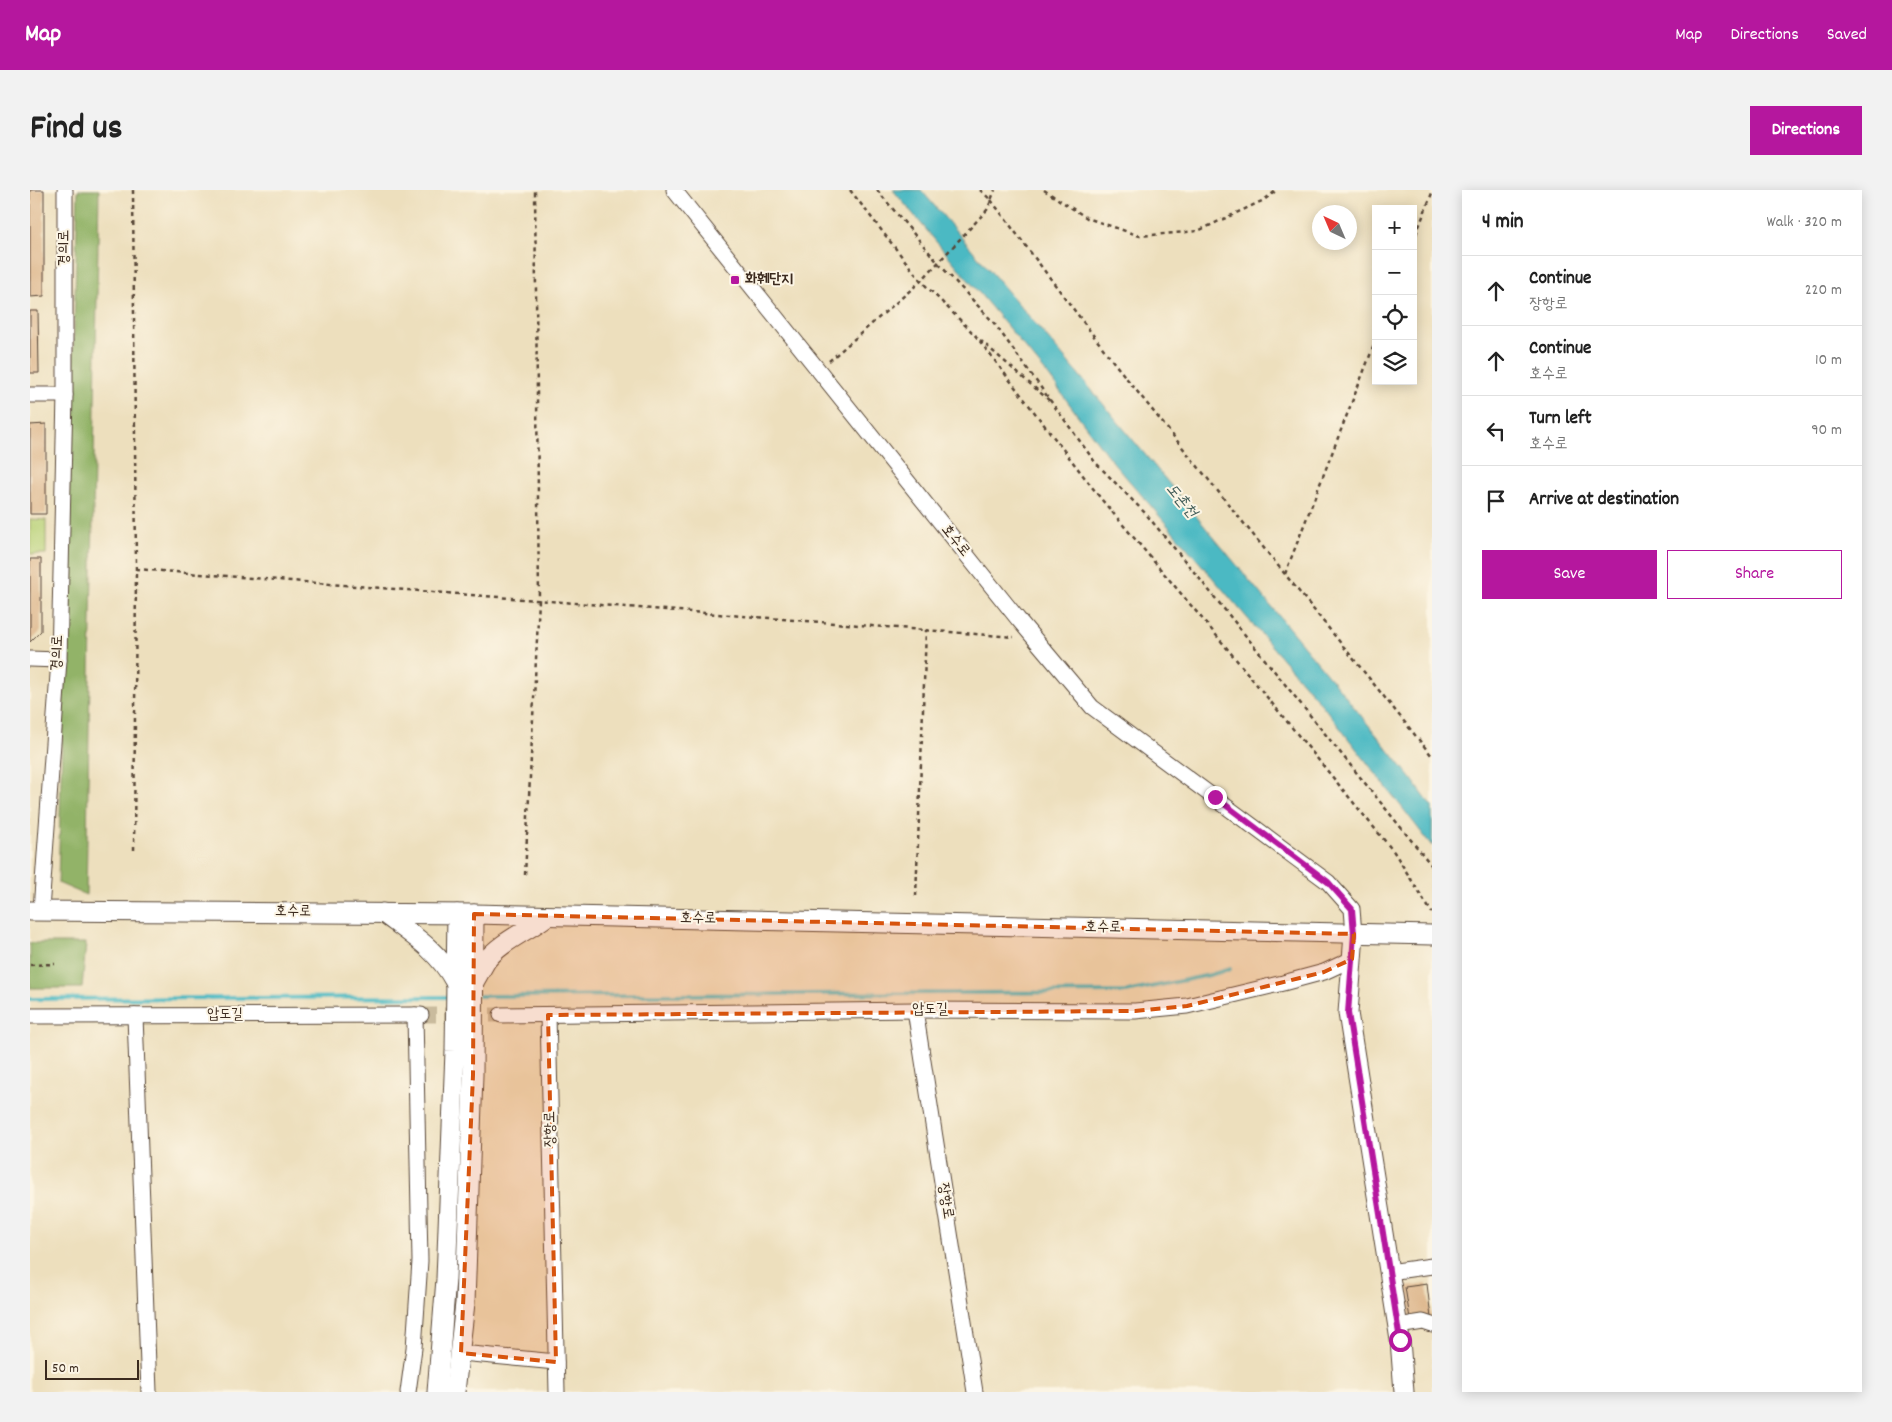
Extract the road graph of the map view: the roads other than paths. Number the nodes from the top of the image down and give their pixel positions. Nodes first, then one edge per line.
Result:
1 (65, 190) edge
2 (674, 190) edge
3 (30, 395) edge
4 (65, 395) junction
5 (30, 659) edge
6 (59, 660) junction
7 (34, 909) edge
8 (383, 913) junction
9 (465, 914) junction
10 (547, 916) junction
11 (1354, 934) junction
12 (1432, 935) edge
13 (1352, 959) junction
14 (464, 993) junction
15 (915, 1010) junction
16 (501, 1015) tunnel mouth
17 (548, 1015) junction
18 (30, 1016) edge
19 (135, 1016) junction
20 (1432, 1266) edge
21 (1389, 1272) junction
22 (1432, 1325) edge
23 (1398, 1326) junction
24 (414, 1348) junction
25 (442, 1352) junction
26 (461, 1353) junction
27 (556, 1362) junction
28 (149, 1392) edge
29 (408, 1392) edge
30 (437, 1392) edge
31 (455, 1392) edge
32 (557, 1392) edge
33 (975, 1392) edge
34 (1404, 1392) edge

1 - 4 street, 경의로
2 - 11 street, 호수로
3 - 4 street
4 - 6 street, 경의로
5 - 6 street
6 - 7 street, 경의로
7 - 8 main road, 호수로
8 - 9 main road, 호수로
8 - 14 main road
9 - 10 main road, 호수로
9 - 14 main road
10 - 11 main road, 호수로
10 - 14 main road
11 - 12 main road, 호수로
11 - 13 main road
13 - 15 street, 압도길
13 - 21 main road
14 - 25 main road
14 - 26 main road
15 - 17 street, 압도길
15 - 33 street, 장항로
16 - 17 street, 압도길
17 - 27 street, 장항로
18 - 19 street, 압도길
19 - 24 street, 압도길
19 - 28 street
20 - 21 street
21 - 23 main road
22 - 23 street
23 - 34 main road
24 - 25 street
24 - 29 street
25 - 30 main road
26 - 27 street
26 - 31 main road
27 - 32 street, 장항로

